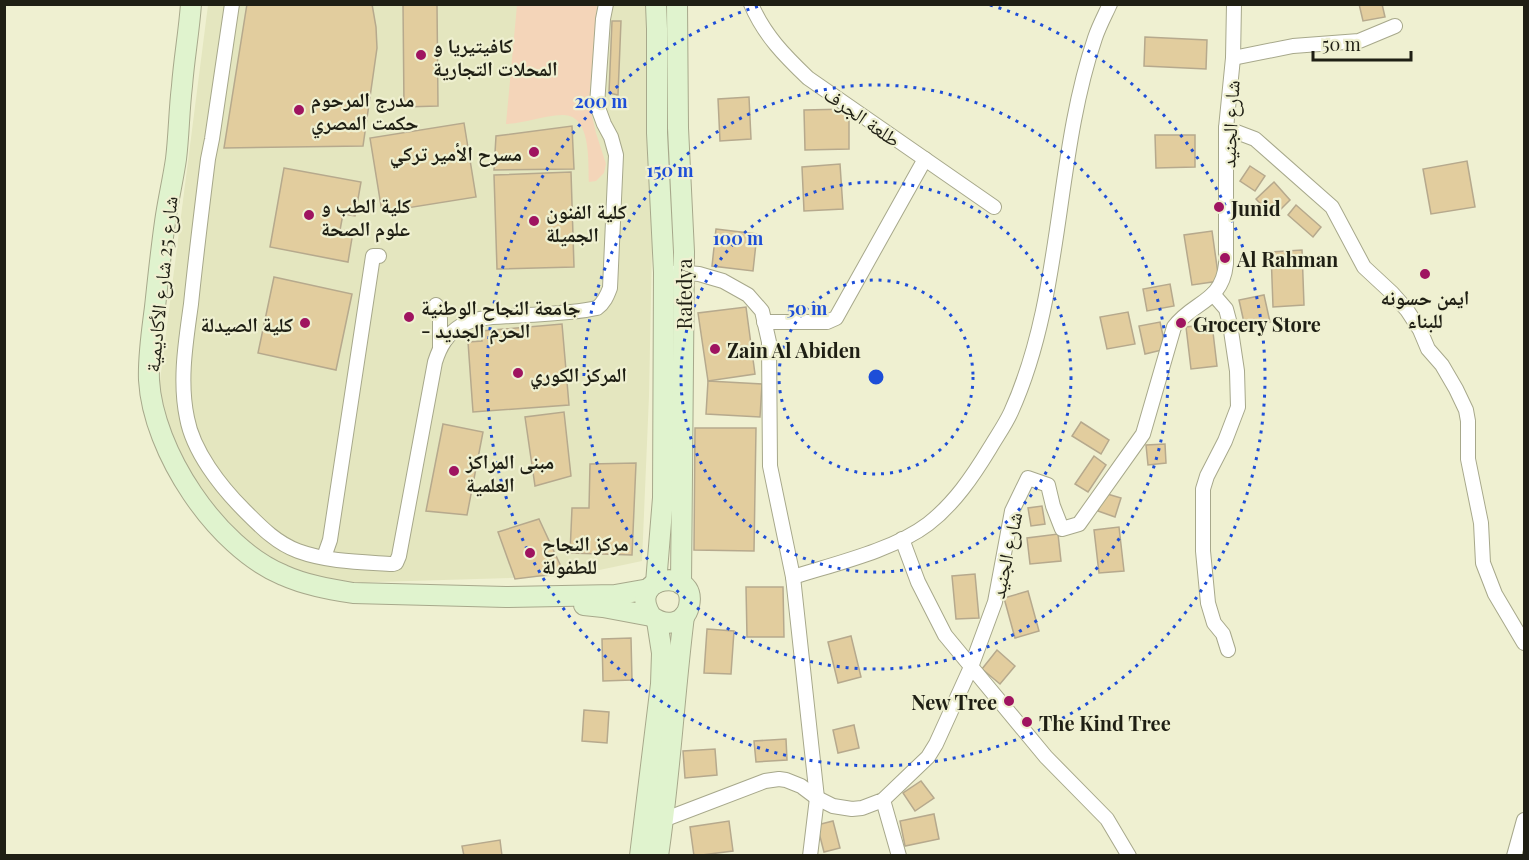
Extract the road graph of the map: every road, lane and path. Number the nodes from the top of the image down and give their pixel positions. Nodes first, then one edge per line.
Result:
1 (191, 4) edge
2 (232, 4) edge
3 (606, 4) edge
4 (656, 4) edge
5 (677, 4) edge
6 (751, 4) edge
7 (1110, 4) edge
8 (1234, 4) edge
9 (1395, 26) dead end
10 (1233, 58) junction
11 (1226, 128) junction
12 (925, 159) junction
13 (994, 207) dead end
14 (379, 256) dead end
15 (674, 272) junction
16 (1213, 294) junction
17 (436, 305) dead end
18 (764, 322) junction
19 (440, 348) junction
20 (902, 539) junction
21 (324, 558) junction
22 (793, 577) junction
23 (681, 584) junction
24 (653, 586) junction
25 (506, 597) junction
26 (684, 616) junction
27 (654, 619) junction
28 (1524, 643) edge
29 (1227, 650) dead end
30 (971, 667) junction
31 (817, 798) junction
32 (883, 800) junction
33 (663, 819) junction
34 (1524, 820) edge
35 (640, 855) edge
36 (658, 855) edge
37 (810, 855) edge
38 (899, 855) edge
39 (1129, 855) edge
40 (1514, 855) edge

1 - 25 main road, شارع 25 شارع الأكاديمية
2 - 21 street
3 - 19 street
4 - 15 main road, Rafedya
5 - 15 main road, Rafedya
6 - 12 street, طلعة الجرف
7 - 20 street
8 - 10 street, شارع الجنيد
9 - 10 street
10 - 11 street, شارع الجنيد
11 - 16 street, شارع الجنيد
11 - 28 street
12 - 13 street, طلعة الجرف
12 - 18 street
14 - 21 street
15 - 18 street
15 - 23 main road, Rafedya
15 - 24 main road, Rafedya
16 - 29 street
16 - 30 street, شارع الجنيد
17 - 19 street
18 - 22 street
19 - 21 street
20 - 22 street
20 - 30 street
22 - 31 street
23 - 24 main road
23 - 26 main road
24 - 25 main road
24 - 27 main road
25 - 27 main road
26 - 27 main road
26 - 33 main road
27 - 35 main road
30 - 32 street, شارع الجنيد
30 - 39 street
31 - 32 street, شارع الجنيد
31 - 33 street, شارع الجنيد
31 - 37 street
32 - 38 street
33 - 36 main road
34 - 40 street

